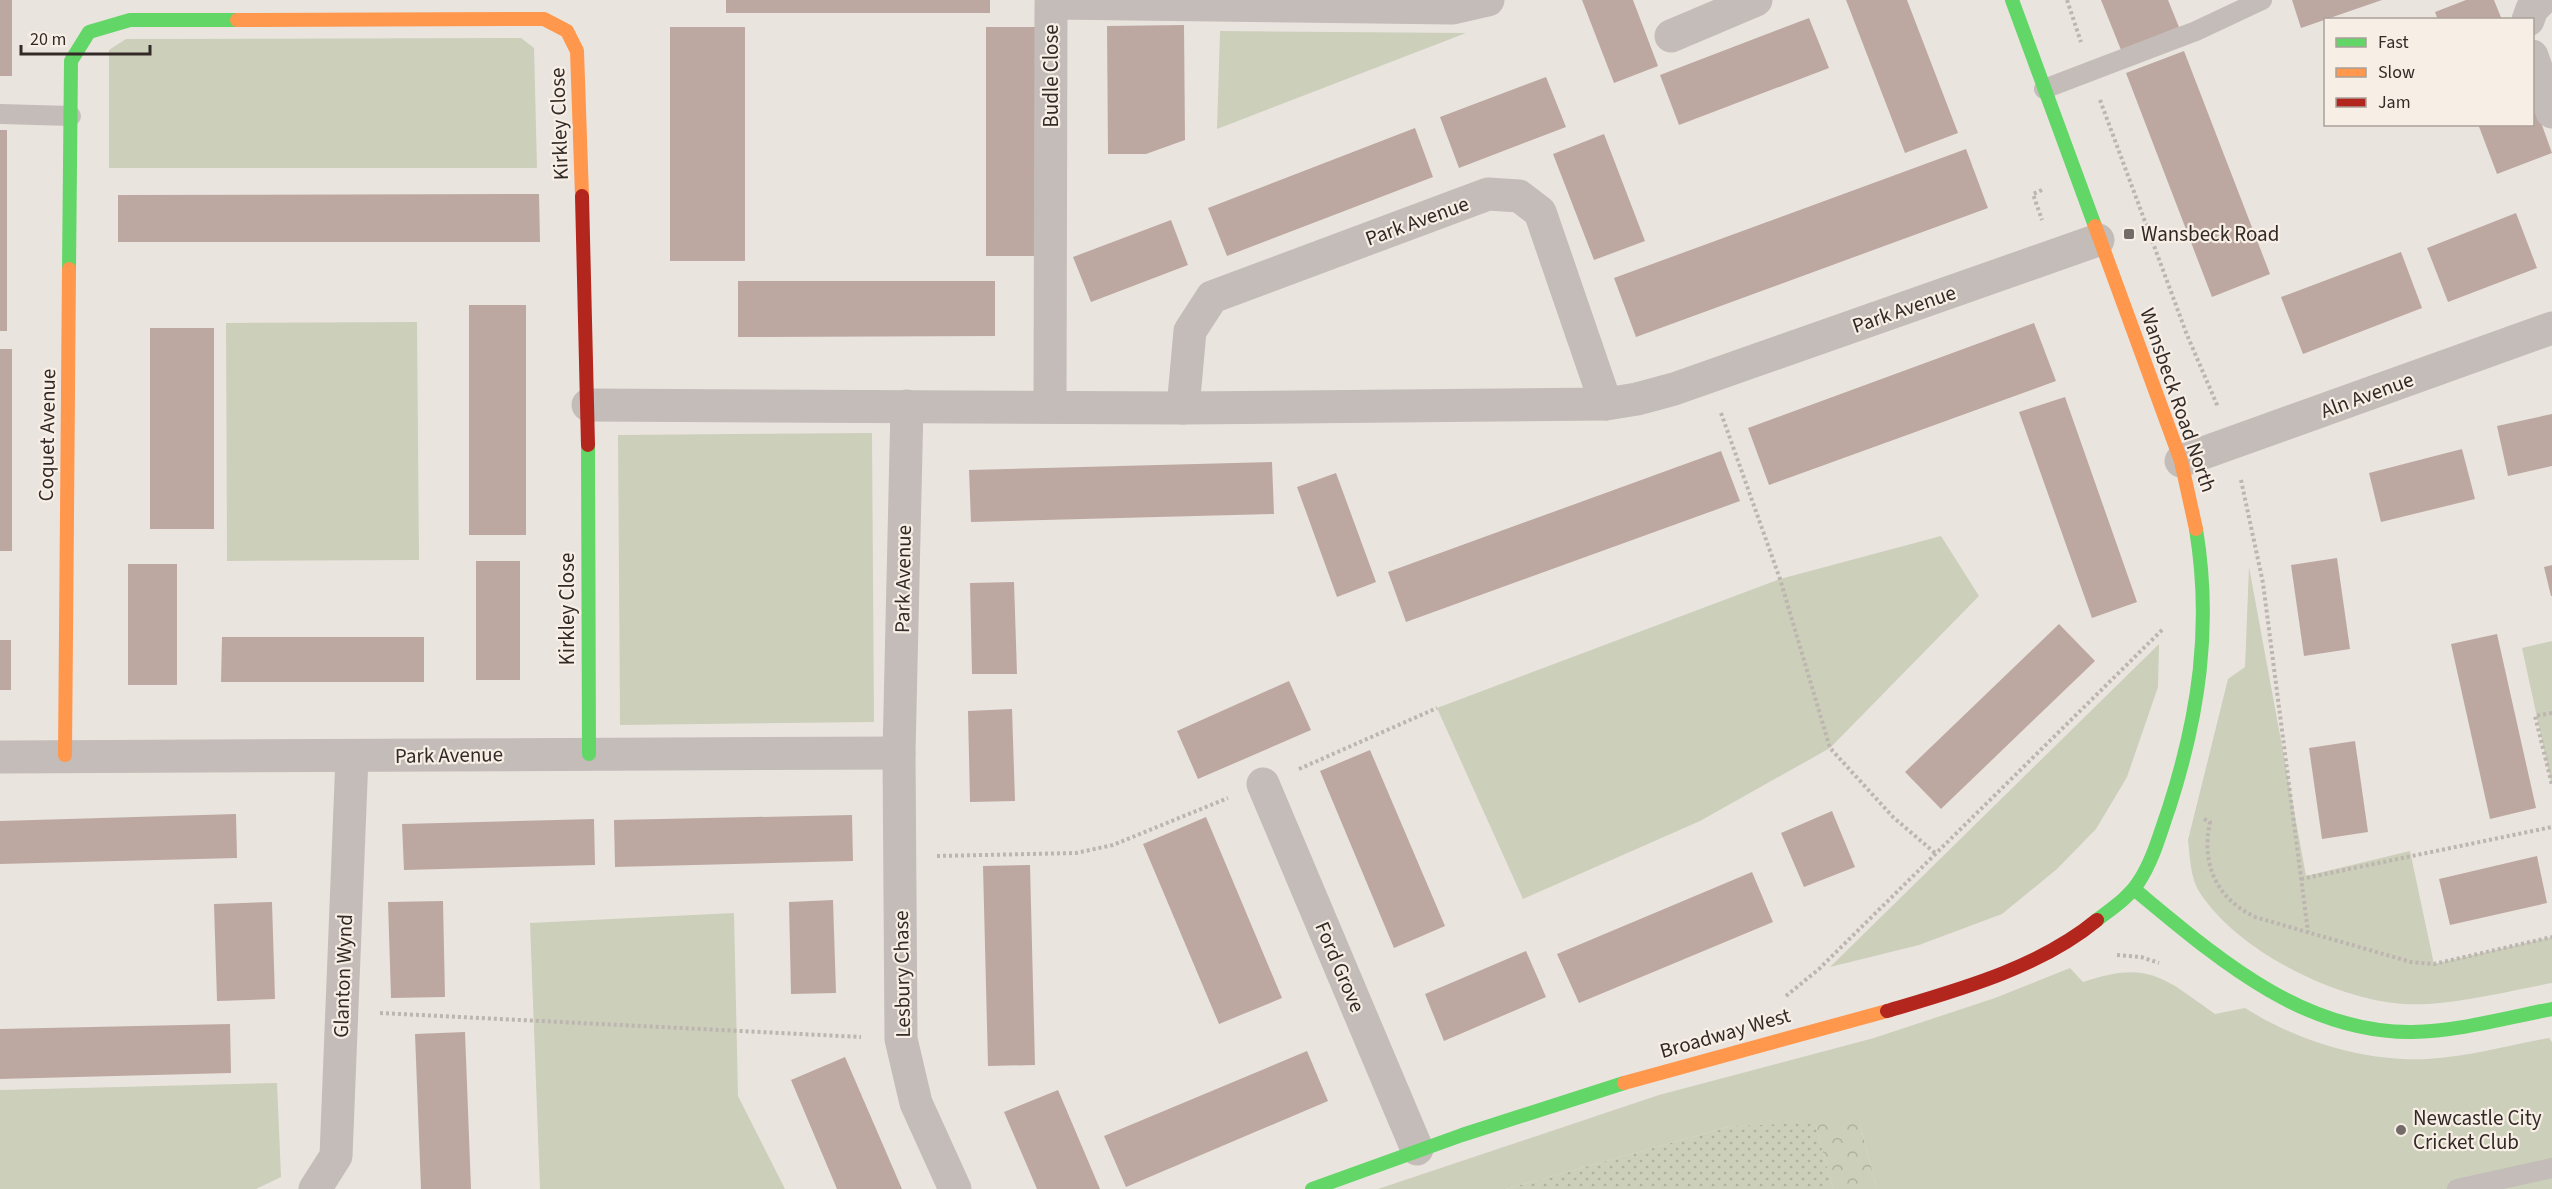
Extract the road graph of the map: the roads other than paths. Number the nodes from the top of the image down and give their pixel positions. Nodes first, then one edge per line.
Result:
1 (1488, 0) edge
2 (1756, 0) edge
3 (2012, 0) edge
4 (2262, 0) edge
5 (2541, 0) edge
6 (1718, 7) edge
7 (2529, 18) edge
8 (1671, 36) dead end
9 (2534, 62) edge
10 (2043, 89) junction
11 (2552, 112) edge
12 (0, 114) edge
13 (71, 116) junction
14 (2098, 240) junction
15 (2552, 328) edge
16 (1606, 404) junction
17 (588, 405) junction
18 (907, 405) junction
19 (1050, 407) junction
20 (1183, 408) junction
21 (2181, 461) junction
22 (899, 753) junction
23 (589, 754) junction
24 (65, 755) junction
25 (0, 756) edge
26 (352, 757) junction
27 (1263, 784) road end
28 (900, 856) joint
29 (2134, 889) junction
30 (2552, 1010) edge
31 (1417, 1149) junction
32 (2552, 1168) edge
33 (315, 1189) edge
34 (955, 1189) edge
35 (1312, 1189) edge
36 (2457, 1189) edge

1 - 19 street, Budle Close
2 - 6 street
3 - 10 street
4 - 10 lane
5 - 7 street
6 - 8 street
9 - 11 street
10 - 14 street
12 - 13 lane
13 - 17 street, Kirkley Close
13 - 24 street, Coquet Avenue
14 - 16 street, Park Avenue
14 - 21 street, Wansbeck Road North
15 - 21 street, Aln Avenue
16 - 20 street, Park Avenue
16 - 20 street, Park Avenue
17 - 18 street, Park Avenue
17 - 23 street, Kirkley Close
18 - 19 street, Park Avenue
18 - 22 street, Park Avenue
19 - 20 street, Park Avenue
21 - 29 street, Wansbeck Road North
22 - 23 street, Park Avenue
22 - 28 street, Park Avenue
23 - 26 street, Park Avenue
24 - 25 street, Park Avenue
24 - 26 street, Park Avenue
26 - 33 street, Glanton Wynd
27 - 31 street, Ford Grove
28 - 34 street, Lesbury Chase
29 - 30 street
29 - 31 street, Broadway West
31 - 35 street, Broadway West
32 - 36 lane

